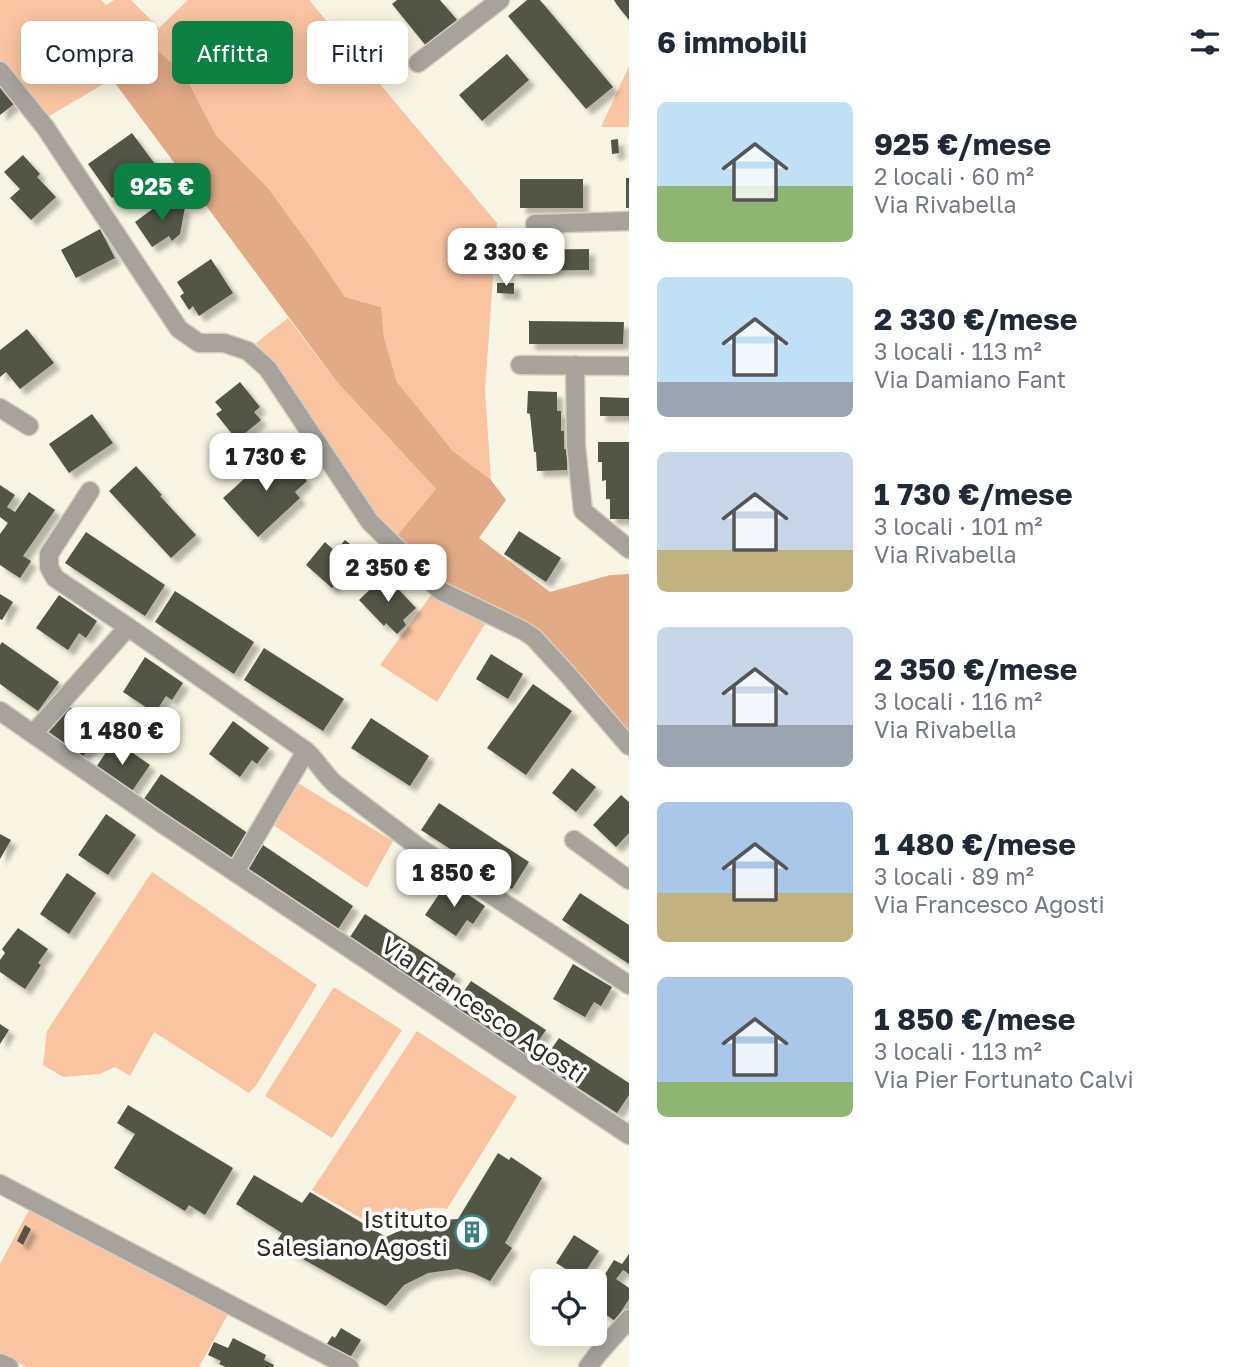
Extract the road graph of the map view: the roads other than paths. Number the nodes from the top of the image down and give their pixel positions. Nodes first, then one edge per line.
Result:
1 (500, 0) edge
2 (418, 63) dead end
3 (0, 71) edge
4 (629, 221) edge
5 (535, 224) dead end
6 (520, 365) dead end
7 (575, 365) junction
8 (629, 366) edge
9 (0, 408) edge
10 (29, 426) dead end
11 (90, 491) dead end
12 (629, 549) edge
13 (128, 627) junction
14 (0, 711) edge
15 (33, 734) junction
16 (629, 746) edge
17 (306, 751) junction
18 (574, 840) dead end
19 (235, 872) junction
20 (629, 880) edge
21 (629, 985) edge
22 (629, 1135) edge
23 (0, 1184) edge
24 (629, 1319) edge
25 (0, 1363) edge
26 (9, 1367) edge
27 (349, 1367) edge
28 (588, 1367) edge

1 - 2 street
3 - 16 street
4 - 5 street
6 - 7 street
7 - 8 street
7 - 12 street
9 - 10 street
11 - 13 street
13 - 15 street
13 - 17 street
14 - 15 street, Via Francesco Agosti
15 - 19 street, Via Francesco Agosti
17 - 19 street
17 - 21 street
18 - 20 street
19 - 22 street, Via Francesco Agosti
23 - 27 street
24 - 28 street
25 - 26 street

